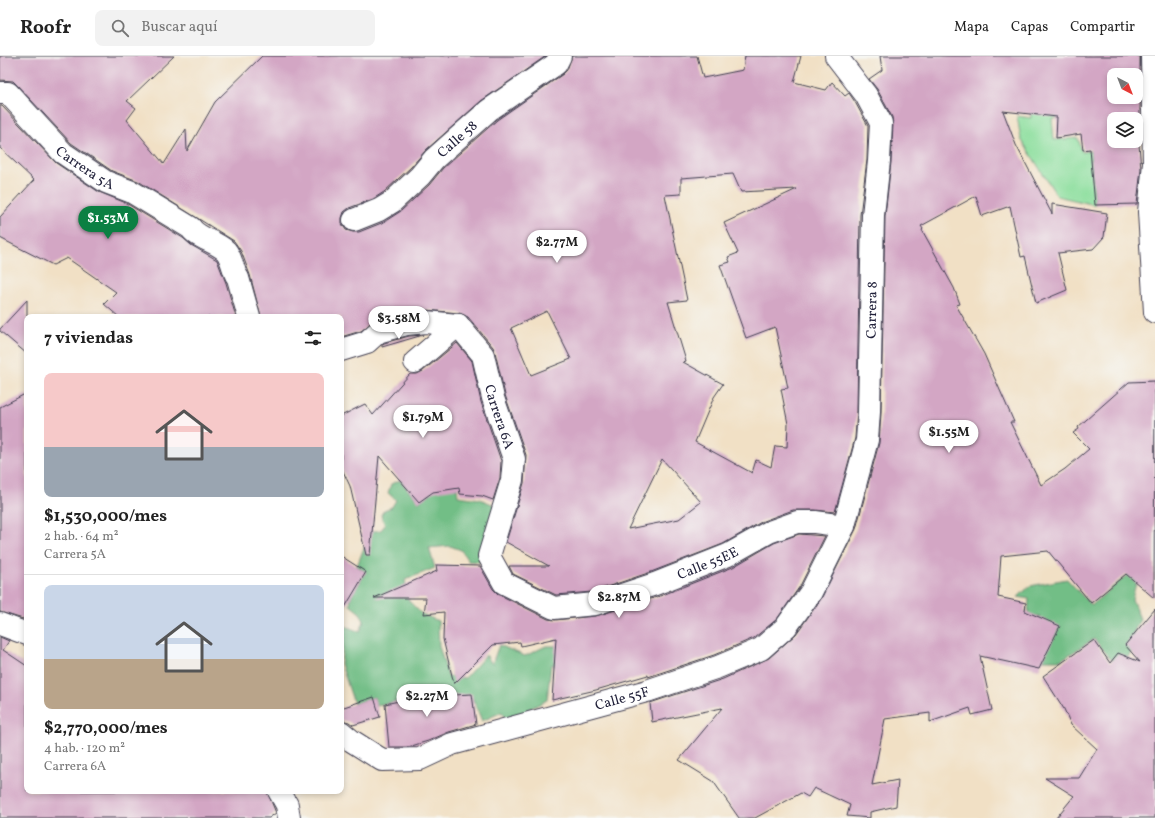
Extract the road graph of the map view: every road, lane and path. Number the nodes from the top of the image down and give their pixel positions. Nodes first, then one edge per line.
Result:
1 (560, 56) edge
2 (836, 56) edge
3 (1152, 56) edge
4 (0, 93) edge
5 (354, 220) dead end
6 (1154, 312) edge
7 (248, 314) edge
8 (458, 325) junction
9 (344, 349) edge
10 (415, 362) dead end
11 (844, 526) junction
12 (504, 583) joint
13 (0, 624) edge
14 (24, 633) edge
15 (344, 734) edge
16 (281, 794) edge
17 (289, 818) edge

1 - 5 street, Calle 58
2 - 11 street, Carrera 8
3 - 6 street
4 - 7 street, Carrera 5A
8 - 9 street
8 - 10 street
8 - 12 street, Carrera 6A
11 - 12 street, Calle 55EE
11 - 15 street, Calle 55F
13 - 14 street
16 - 17 street

